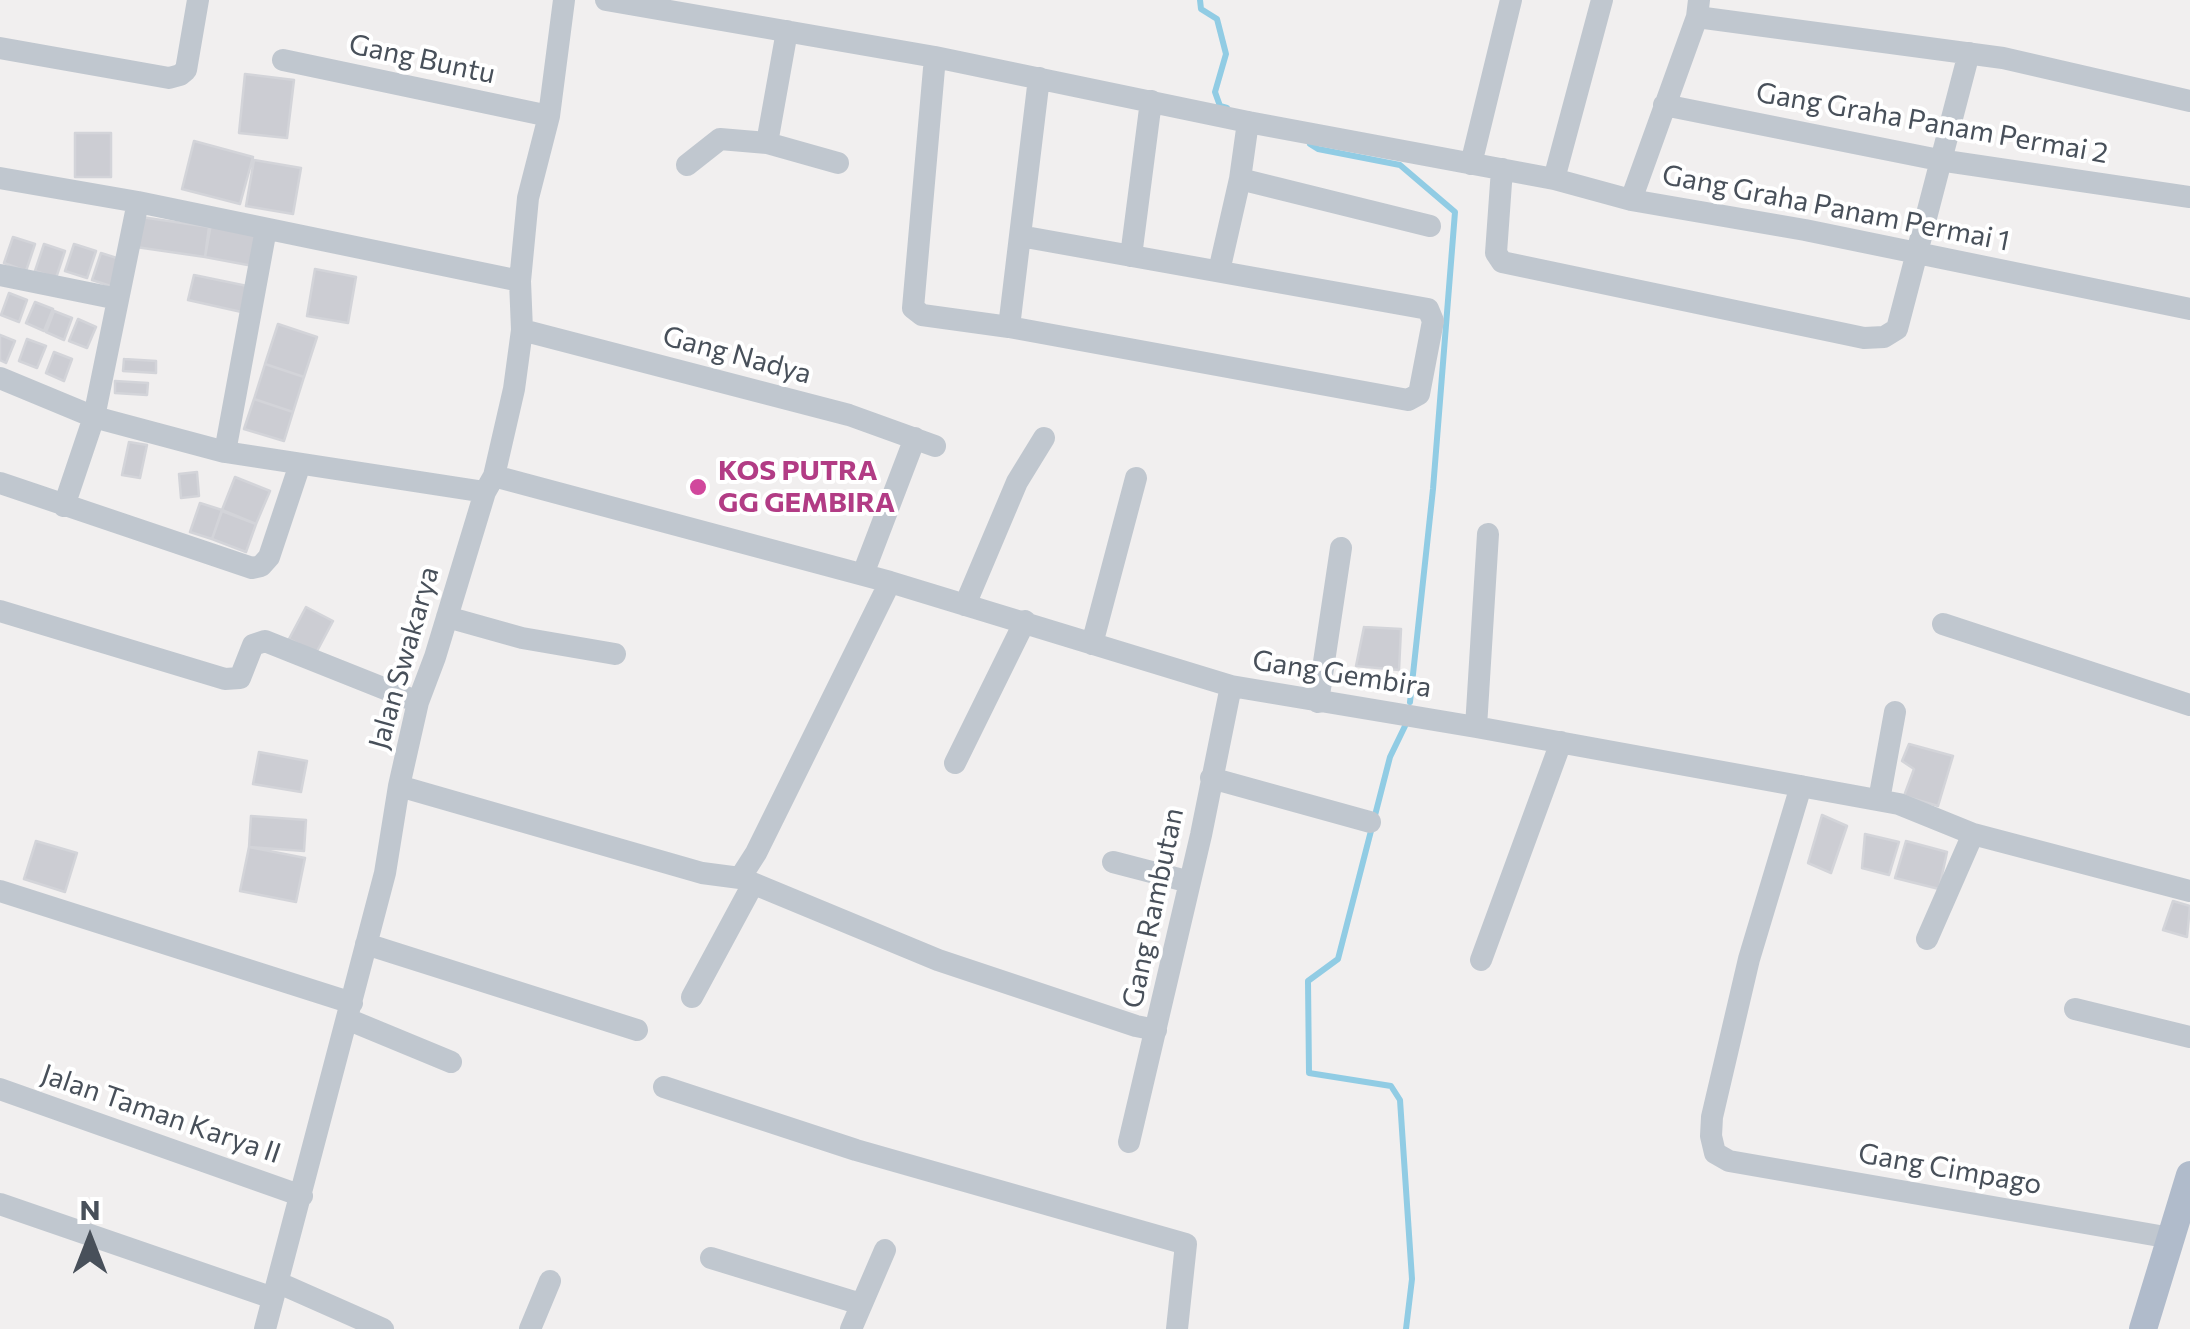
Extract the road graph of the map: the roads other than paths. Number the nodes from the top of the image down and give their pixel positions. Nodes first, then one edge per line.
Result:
1 (198, 0) edge
2 (564, 0) edge
3 (606, 0) edge
4 (1511, 0) edge
5 (1602, 0) edge
6 (1698, 8) edge
7 (787, 32) junction
8 (0, 48) edge
9 (1969, 53) junction
10 (935, 57) junction
11 (283, 60) dead end
12 (1040, 78) junction
13 (1151, 101) junction
14 (2190, 102) edge
15 (1664, 105) junction
16 (549, 116) junction
17 (1248, 122) junction
18 (767, 144) junction
19 (1939, 160) junction
20 (838, 163) dead end
21 (1472, 164) junction
22 (687, 166) dead end
23 (1502, 170) junction
24 (0, 178) edge
25 (1554, 179) junction
26 (1240, 180) junction
27 (2190, 197) edge
28 (1631, 200) junction
29 (138, 202) junction
30 (1430, 226) dead end
31 (266, 229) junction
32 (1020, 236) junction
33 (1916, 252) junction
34 (1131, 256) junction
35 (1218, 271) junction
36 (0, 275) edge
37 (520, 280) junction
38 (118, 300) junction
39 (2190, 309) edge
40 (1009, 327) junction
41 (522, 330) junction
42 (0, 378) edge
43 (94, 417) junction
44 (1044, 438) dead end
45 (226, 452) junction
46 (300, 464) junction
47 (1136, 478) dead end
48 (0, 483) edge
49 (489, 484) junction
50 (64, 506) junction
51 (1488, 534) dead end
52 (1341, 548) dead end
53 (863, 574) junction
54 (890, 582) junction
55 (966, 604) junction
56 (0, 611) edge
57 (447, 618) junction
58 (1026, 621) junction
59 (1942, 624) dead end
60 (1092, 644) junction
61 (615, 654) dead end
62 (1231, 686) junction
63 (418, 702) junction
64 (1318, 702) junction
65 (2190, 705) edge
66 (1895, 712) dead end
67 (1476, 726) junction
68 (1560, 742) junction
69 (955, 763) dead end
70 (1211, 778) junction
71 (398, 786) junction
72 (1800, 786) junction
73 (1879, 800) junction
74 (1370, 822) dead end
75 (1974, 834) junction
76 (1114, 862) dead end
77 (747, 880) junction
78 (1190, 882) junction
79 (2190, 890) edge
80 (0, 892) edge
81 (1927, 939) dead end
82 (366, 944) junction
83 (1481, 960) dead end
84 (692, 997) dead end
85 (2074, 1009) dead end
86 (350, 1011) junction
87 (637, 1030) dead end
88 (1156, 1030) junction
89 (2190, 1037) edge
90 (451, 1062) dead end
91 (664, 1087) dead end
92 (0, 1089) edge
93 (1129, 1142) dead end
94 (2190, 1175) edge
95 (302, 1196) junction
96 (0, 1204) edge
97 (2171, 1238) junction
98 (886, 1250) dead end
99 (711, 1258) dead end
100 (550, 1281) dead end
101 (276, 1291) junction
102 (861, 1304) junction
103 (266, 1329) edge
104 (383, 1329) edge
105 (530, 1329) edge
106 (851, 1329) edge
107 (1177, 1329) edge
108 (2144, 1329) edge

1 - 8 street
2 - 16 street, Jalan Swakarya
3 - 7 street, Gang Graha Panam Permai 1
4 - 21 street
5 - 25 street
6 - 9 street
6 - 15 street
7 - 10 street, Gang Graha Panam Permai 1
7 - 18 street
9 - 14 street
9 - 19 street
10 - 12 street, Gang Graha Panam Permai 1
10 - 40 street
11 - 16 street, Gang Buntu
12 - 13 street, Gang Graha Panam Permai 1
12 - 32 street
13 - 17 street, Gang Graha Panam Permai 1
13 - 34 street
15 - 19 street, Gang Graha Panam Permai 2
15 - 28 street
16 - 37 street, Jalan Swakarya
17 - 21 street, Gang Graha Panam Permai 1
17 - 26 street
18 - 20 street
18 - 22 street
19 - 27 street, Gang Graha Panam Permai 2
19 - 33 street
21 - 23 street, Gang Graha Panam Permai 1
23 - 25 street, Gang Graha Panam Permai 1
23 - 33 street
24 - 29 street
25 - 28 street, Gang Graha Panam Permai 1
26 - 30 street
26 - 35 street
28 - 33 street, Gang Graha Panam Permai 1
29 - 31 street
29 - 38 street
31 - 37 street
31 - 45 street
32 - 34 street
32 - 40 street
33 - 39 street, Gang Graha Panam Permai 1
34 - 35 street
35 - 40 street
36 - 38 street
37 - 41 street, Jalan Swakarya
38 - 43 street
41 - 49 street, Jalan Swakarya
41 - 53 street, Gang Nadya
42 - 43 street, Gang Gembira
43 - 45 street, Gang Gembira
43 - 50 street
44 - 55 street
45 - 46 street, Gang Gembira
46 - 49 street, Gang Gembira
46 - 50 street
47 - 60 street
48 - 50 street
49 - 53 street, Gang Gembira
49 - 57 street, Jalan Swakarya
51 - 67 street
52 - 64 street
53 - 54 street, Gang Gembira
54 - 55 street, Gang Gembira
54 - 77 street
55 - 58 street, Gang Gembira
56 - 63 street
57 - 61 street
57 - 63 street, Jalan Swakarya
58 - 60 street, Gang Gembira
58 - 69 street
59 - 65 street
60 - 62 street, Gang Gembira
62 - 64 street, Gang Gembira
62 - 70 street, Gang Rambutan
63 - 71 street, Jalan Swakarya
64 - 67 street, Gang Gembira
66 - 73 street
67 - 68 street, Gang Gembira
68 - 72 street, Gang Gembira
68 - 83 street
70 - 74 street
70 - 78 street, Gang Rambutan
71 - 77 street
71 - 82 street, Jalan Swakarya
72 - 73 street, Gang Gembira
72 - 97 street, Gang Cimpago
73 - 75 street, Gang Gembira
75 - 79 street, Gang Gembira
75 - 81 street
76 - 78 street
77 - 84 street
77 - 88 street
78 - 88 street, Gang Rambutan
80 - 86 street
82 - 86 street, Jalan Swakarya
82 - 87 street
85 - 89 street
86 - 90 street
86 - 95 street, Jalan Swakarya
88 - 93 street, Gang Rambutan
91 - 107 street
92 - 95 street, Jalan Taman Karya II
94 - 97 main road
95 - 101 street, Jalan Swakarya
96 - 101 street
97 - 108 main road
98 - 102 street
99 - 102 street
100 - 105 street
101 - 103 street, Jalan Swakarya
101 - 104 street
102 - 106 street

